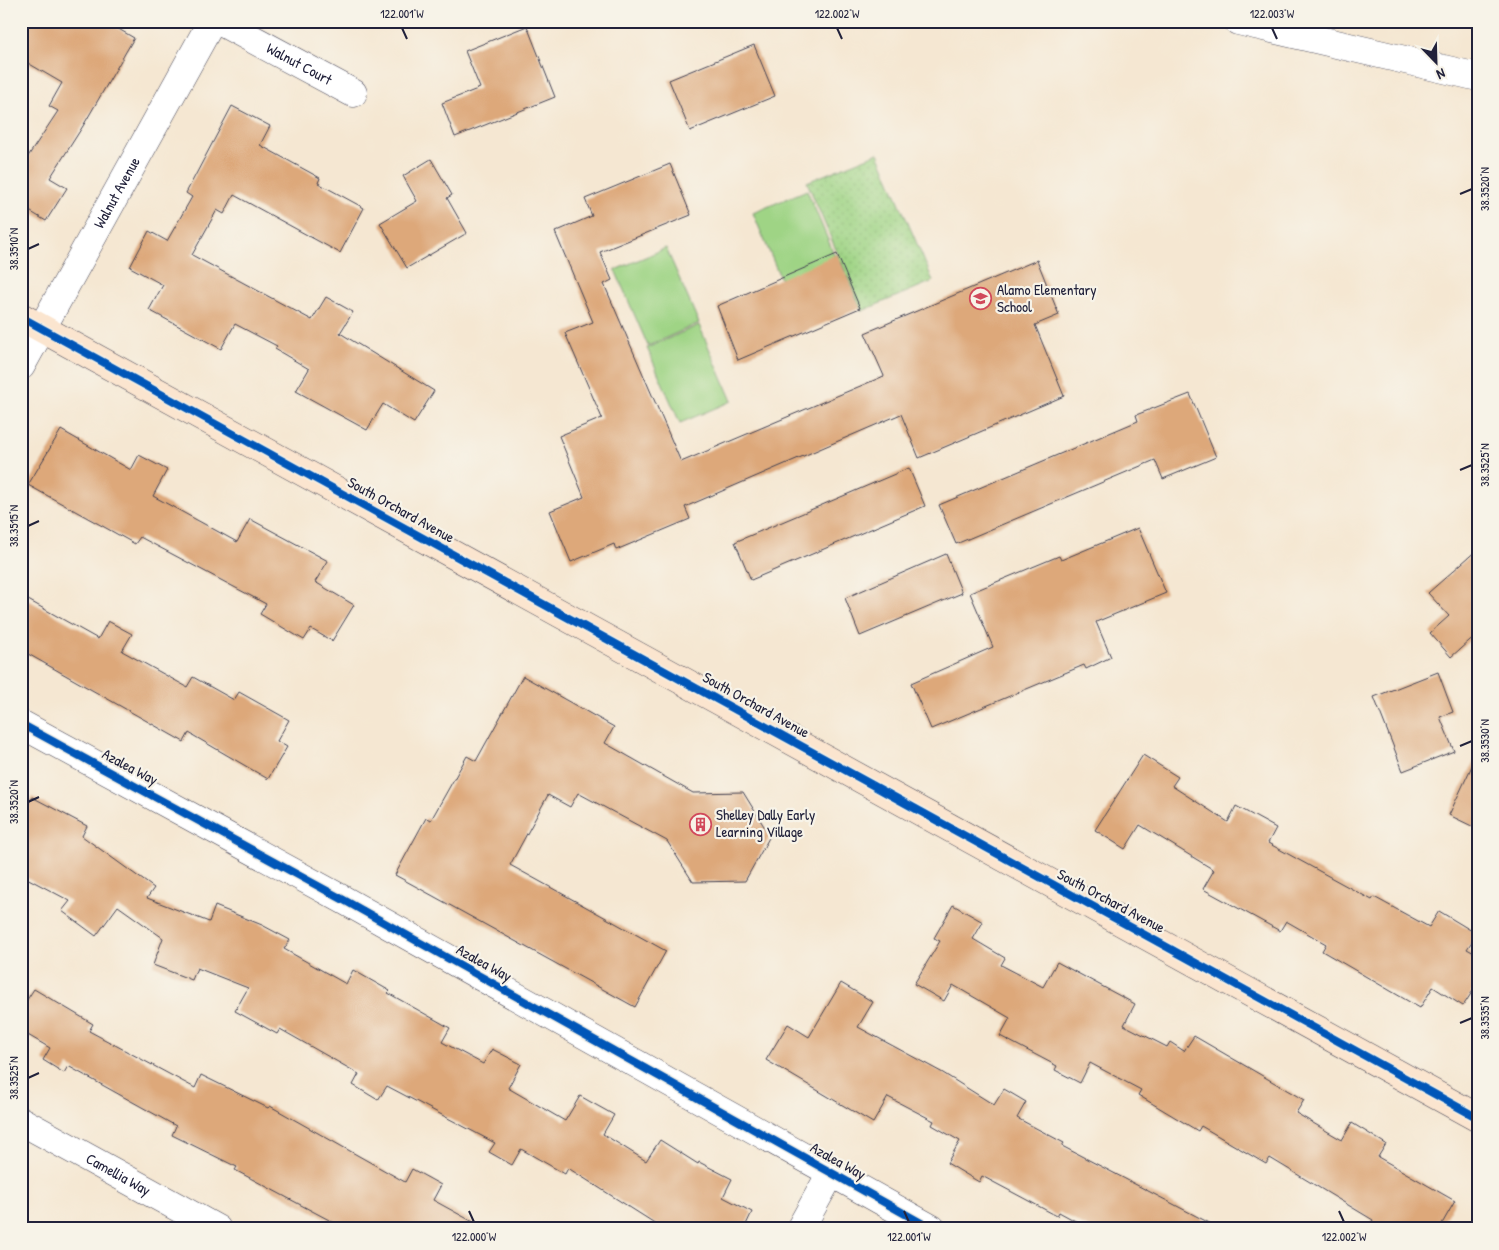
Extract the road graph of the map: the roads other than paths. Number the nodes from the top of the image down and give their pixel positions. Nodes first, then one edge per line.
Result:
1 (212, 21) edge
2 (219, 21) edge
3 (1238, 21) edge
4 (1478, 77) edge
5 (353, 93) dead end
6 (31, 323) edge
7 (21, 366) edge
8 (21, 724) edge
9 (1478, 1118) edge
10 (21, 1121) edge
11 (832, 1173) junction
12 (216, 1229) edge
13 (800, 1229) edge
14 (932, 1229) edge

1 - 6 street, Walnut Avenue
2 - 5 street, Walnut Court
3 - 4 street
6 - 7 street, Walnut Avenue
6 - 9 street, South Orchard Avenue
8 - 11 street, Azalea Way
10 - 12 street, Camellia Way
11 - 13 street
11 - 14 street, Azalea Way

